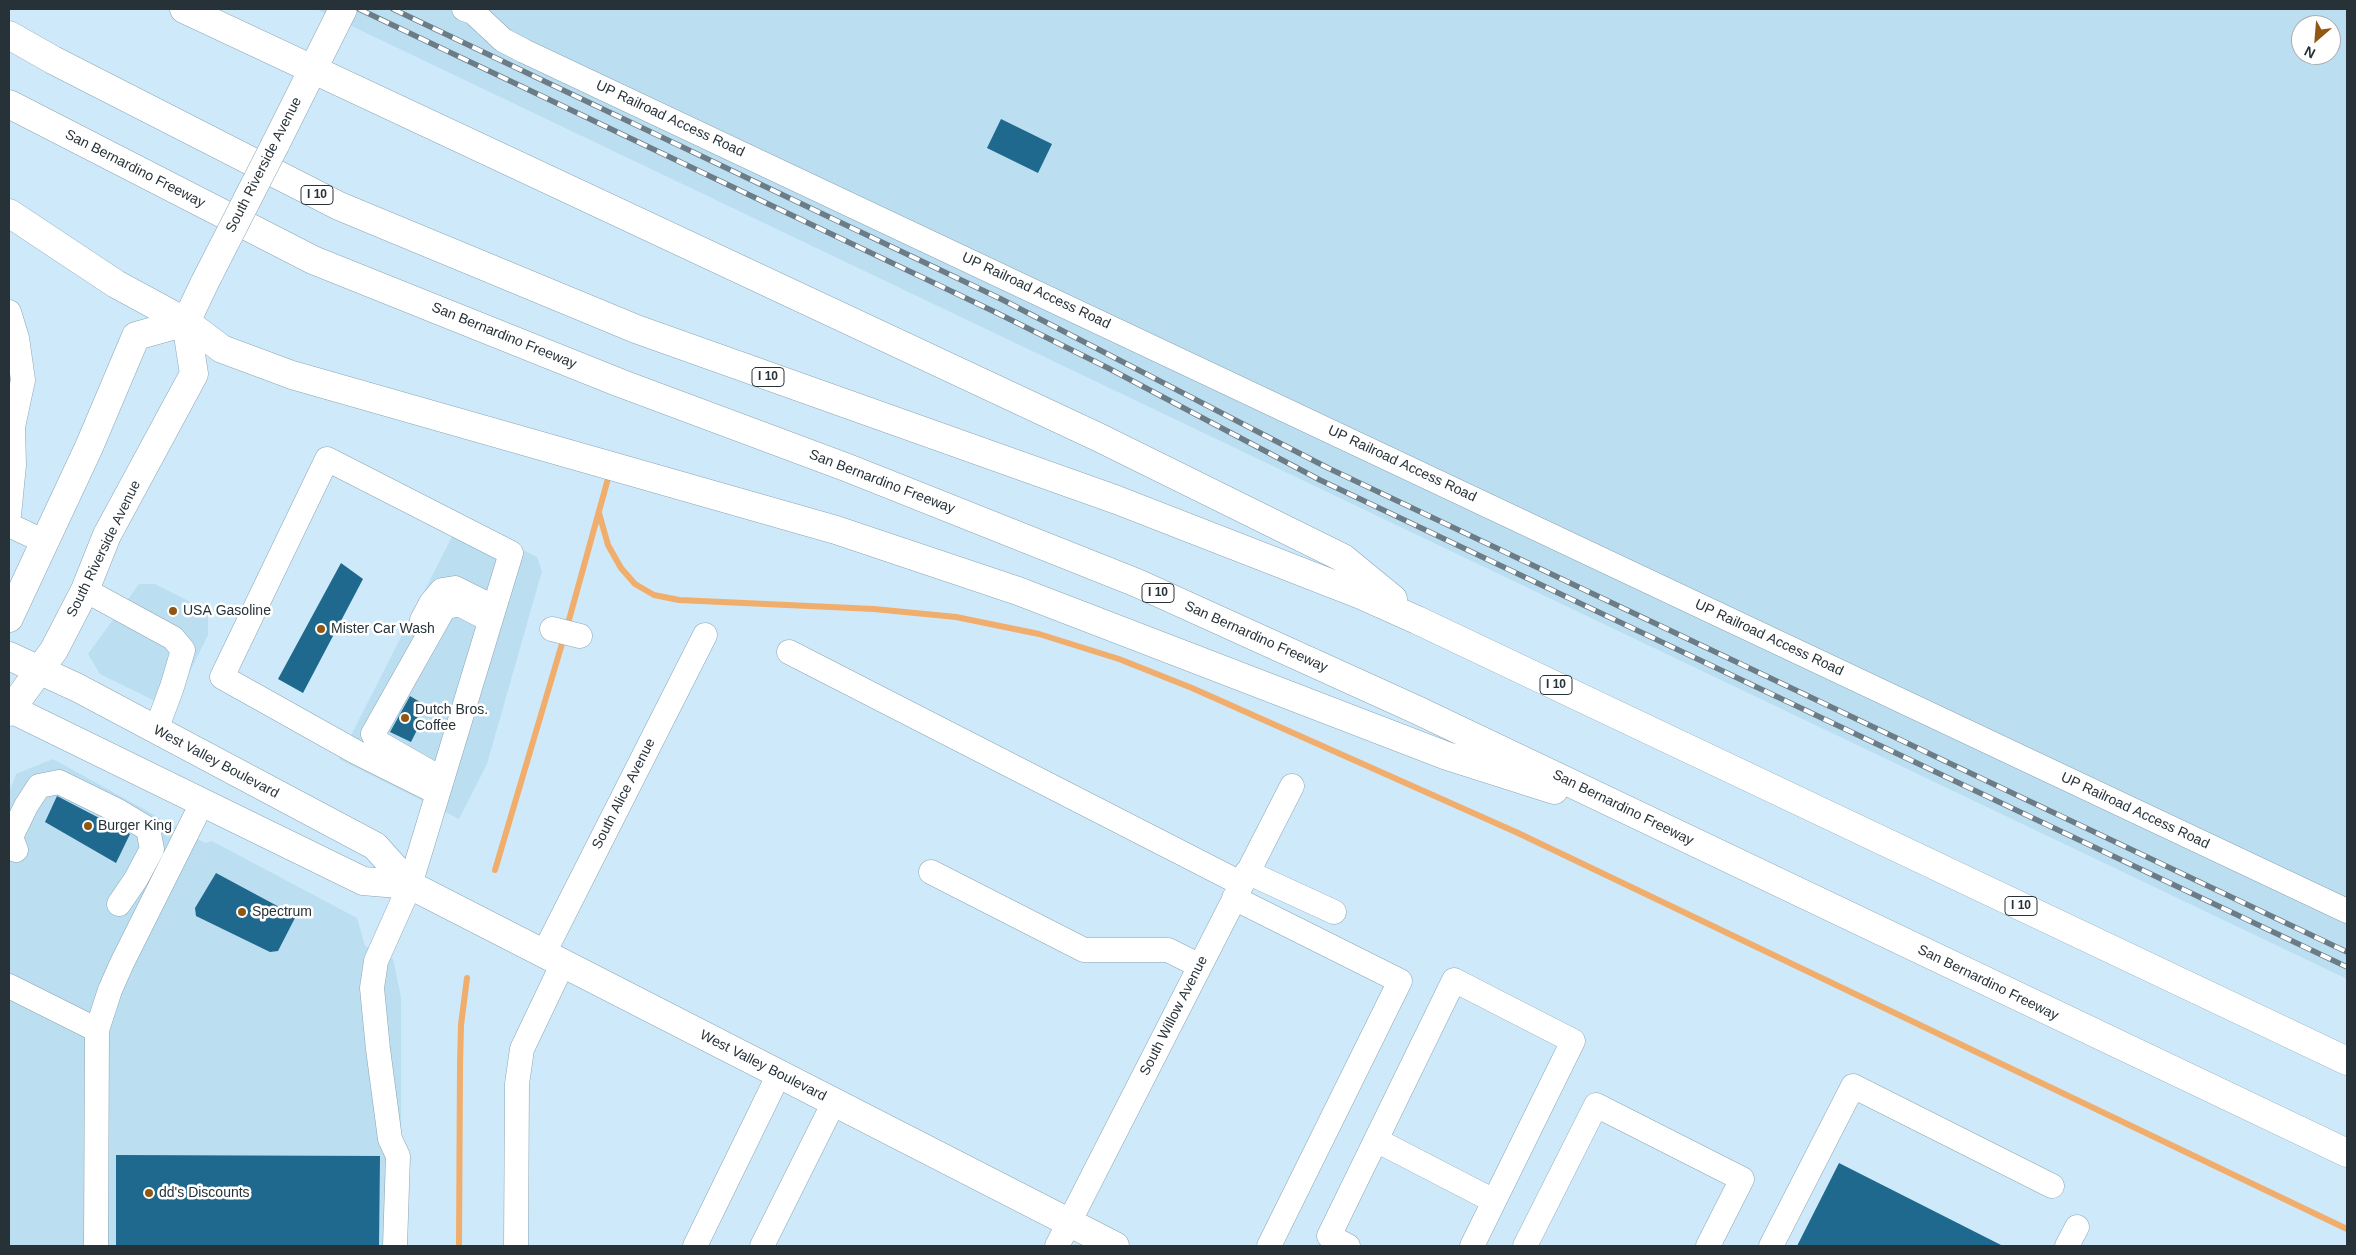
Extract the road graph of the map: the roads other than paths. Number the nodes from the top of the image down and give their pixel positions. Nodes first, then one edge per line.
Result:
1 (184, 9) edge
2 (464, 9) edge
3 (338, 19) edge
4 (9, 35) edge
5 (312, 70) junction
6 (9, 104) edge
7 (9, 213) edge
8 (9, 312) edge
9 (186, 322) junction
10 (12, 464) edge
11 (9, 515) edge
12 (9, 525) edge
13 (45, 542) junction
14 (85, 590) junction
15 (492, 614) junction
16 (9, 618) edge
17 (1417, 620) junction
18 (552, 629) dead end
19 (705, 635) dead end
20 (580, 636) dead end
21 (789, 652) dead end
22 (9, 656) edge
23 (39, 670) junction
24 (9, 710) edge
25 (156, 730) junction
26 (440, 786) junction
27 (1292, 786) dead end
28 (202, 803) junction
29 (1650, 821) junction
30 (16, 850) dead end
31 (931, 872) dead end
32 (410, 885) junction
33 (1241, 885) junction
34 (119, 904) dead end
35 (2347, 911) edge
36 (1334, 912) dead end
37 (553, 958) junction
38 (1200, 966) junction
39 (9, 986) edge
40 (97, 1030) junction
41 (2347, 1061) edge
42 (780, 1074) junction
43 (834, 1102) junction
44 (1376, 1140) junction
45 (2347, 1153) edge
46 (2052, 1186) dead end
47 (1494, 1201) junction
48 (1063, 1234) edge
49 (96, 1246) edge
50 (395, 1246) edge
51 (516, 1246) edge
52 (695, 1246) edge
53 (762, 1246) edge
54 (1115, 1246) edge
55 (1269, 1246) edge
56 (1348, 1246) edge
57 (1472, 1246) edge
58 (1525, 1246) edge
59 (1708, 1246) edge
60 (1771, 1246) edge

1 - 5 main road
2 - 35 street, UP Railroad Access Road
3 - 5 main road, South Riverside Avenue
4 - 17 main road, I 10
5 - 9 main road, South Riverside Avenue, bridge
5 - 17 main road
6 - 29 main road, San Bernardino Freeway / I 10
7 - 9 main road
8 - 10 street
9 - 13 main road
9 - 14 main road, South Riverside Avenue
9 - 29 main road
10 - 11 street
12 - 13 street
13 - 16 main road
14 - 23 main road, South Riverside Avenue
14 - 25 street
15 - 26 street
15 - 26 street
15 - 26 street
17 - 41 main road, I 10
18 - 20 street
19 - 37 street, South Alice Avenue
21 - 33 street
22 - 23 main road, West Valley Boulevard
23 - 24 main road, South Riverside Avenue
23 - 25 main road, West Valley Boulevard
24 - 28 main road, West Valley Boulevard
25 - 32 main road, West Valley Boulevard
26 - 32 street
27 - 33 street, South Willow Avenue
28 - 32 main road, West Valley Boulevard
28 - 40 street
29 - 45 main road, San Bernardino Freeway / I 10
30 - 34 street
31 - 38 street
32 - 37 main road, West Valley Boulevard
32 - 50 street
33 - 36 street
33 - 38 street, South Willow Avenue
33 - 55 street
37 - 42 main road, West Valley Boulevard
37 - 51 street, South Alice Avenue
38 - 48 street, South Willow Avenue
39 - 40 street
40 - 49 street
42 - 43 main road, West Valley Boulevard
42 - 52 street
43 - 48 main road, West Valley Boulevard
43 - 53 street
44 - 47 street
44 - 47 street
44 - 56 street
46 - 60 street
47 - 57 street
48 - 54 main road, West Valley Boulevard
58 - 59 street

